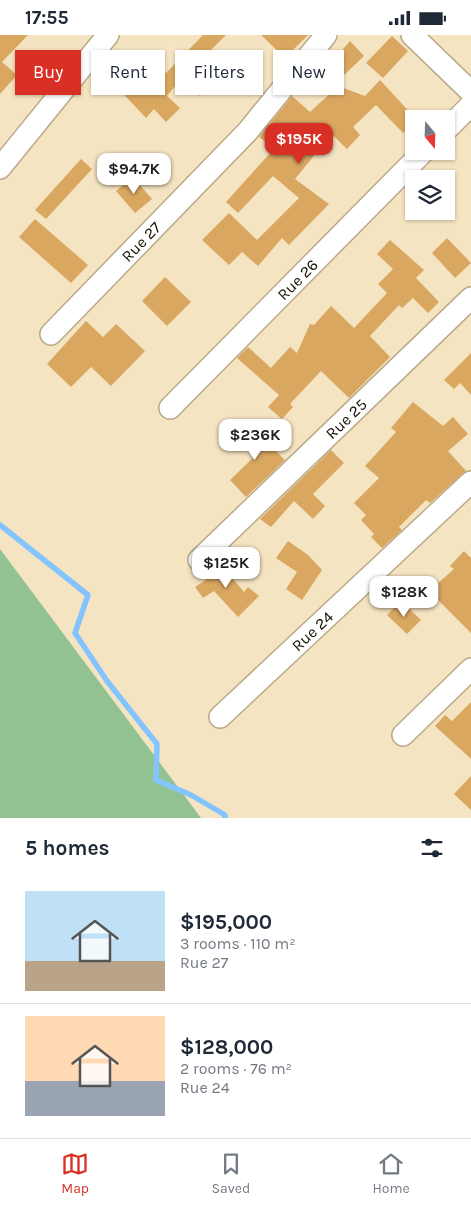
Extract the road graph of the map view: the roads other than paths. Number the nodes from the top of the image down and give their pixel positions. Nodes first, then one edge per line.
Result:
1 (108, 35) edge
2 (326, 35) edge
3 (412, 35) edge
4 (471, 92) edge
5 (471, 105) edge
6 (455, 120) edge
7 (415, 160) edge
8 (0, 168) edge
9 (471, 298) edge
10 (51, 334) dead end
11 (170, 408) dead end
12 (471, 482) edge
13 (199, 560) dead end
14 (471, 669) edge
15 (220, 717) dead end
16 (403, 735) dead end

1 - 8 street
2 - 10 street, Rue 27
3 - 4 street
5 - 6 street
7 - 11 street, Rue 26
9 - 13 street, Rue 25
12 - 15 street, Rue 24
14 - 16 street

